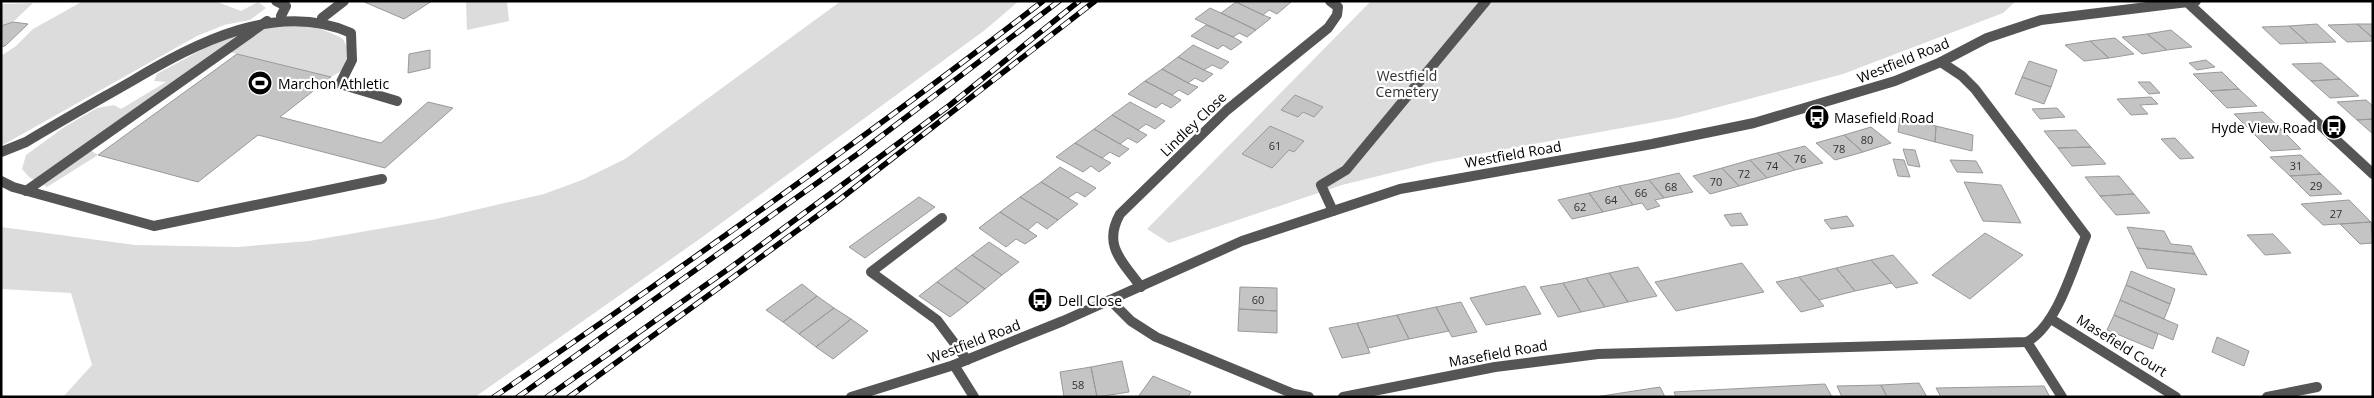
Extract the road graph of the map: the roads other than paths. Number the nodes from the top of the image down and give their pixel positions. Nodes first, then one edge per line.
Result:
1 (276, 1) edge
2 (344, 1) edge
3 (1330, 1) edge
4 (1486, 1) edge
5 (2196, 1) edge
6 (2161, 2) edge
7 (2187, 2) edge
8 (276, 17) junction
9 (322, 18) junction
10 (1941, 62) junction
11 (397, 101) dead end
12 (1, 152) edge
13 (2373, 174) edge
14 (382, 179) dead end
15 (1, 181) edge
16 (26, 191) junction
17 (1332, 211) junction
18 (942, 218) dead end
19 (1141, 286) junction
20 (1110, 300) junction
21 (2051, 319) junction
22 (2027, 342) junction
23 (967, 360) junction
24 (954, 365) junction
25 (2317, 387) dead end
26 (851, 397) edge
27 (974, 397) edge
28 (1309, 397) edge
29 (1343, 397) edge
30 (2062, 397) edge
31 (2176, 397) edge
32 (2267, 397) edge

1 - 8 street
2 - 9 street
3 - 19 street, Lindley Close
4 - 17 street
5 - 7 street, Westfield Road
6 - 7 street, Westfield Road
6 - 10 street, Westfield Road
7 - 13 street
8 - 9 street
8 - 12 street
8 - 16 street
9 - 11 street
10 - 17 street, Westfield Road
10 - 21 street
14 - 16 street
15 - 16 street
17 - 19 street, Westfield Road
18 - 23 street
19 - 20 street, Westfield Road
20 - 23 street, Westfield Road
20 - 28 street
21 - 22 street
21 - 31 street, Masefield Court
22 - 29 street, Masefield Road
22 - 30 street
23 - 24 street, Westfield Road
24 - 26 street, Westfield Road
24 - 27 street
25 - 32 street

